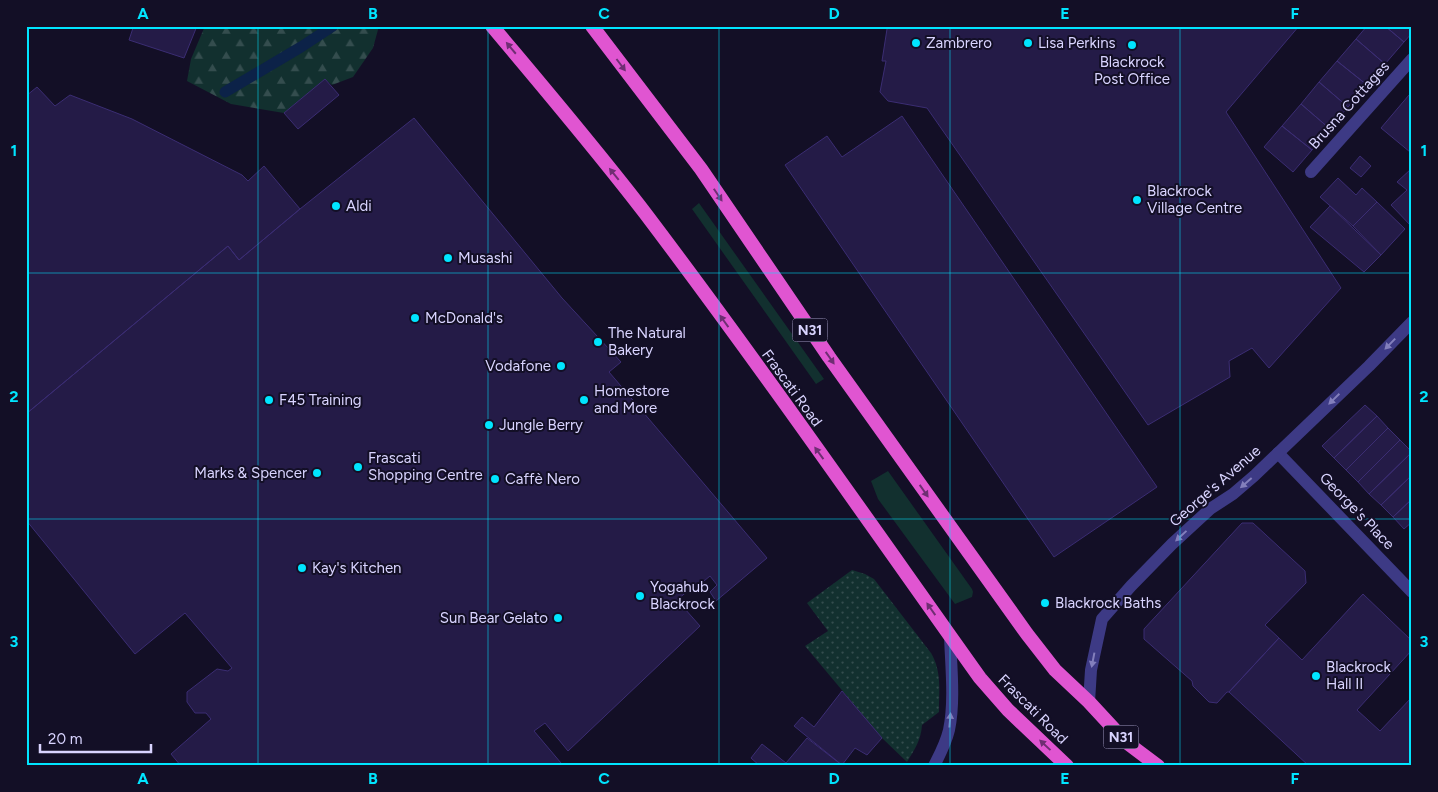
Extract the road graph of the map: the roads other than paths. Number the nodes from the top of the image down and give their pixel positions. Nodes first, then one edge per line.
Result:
1 (492, 26) edge
2 (592, 26) edge
3 (1412, 59) edge
4 (1311, 172) dead end
5 (1412, 322) edge
6 (1278, 453) junction
7 (1412, 592) edge
8 (950, 636) junction
9 (1089, 702) junction
10 (934, 766) edge
11 (1067, 766) edge
12 (1158, 766) edge

8 -> 1 highway, Frascati Road
2 -> 9 highway, N31
3 - 4 street, Brusna Cottages
5 -> 6 street, George's Avenue
6 - 7 street, George's Place
6 -> 9 street, George's Avenue
10 -> 8 street
11 -> 8 highway, Frascati Road
9 - 12 highway, N31

